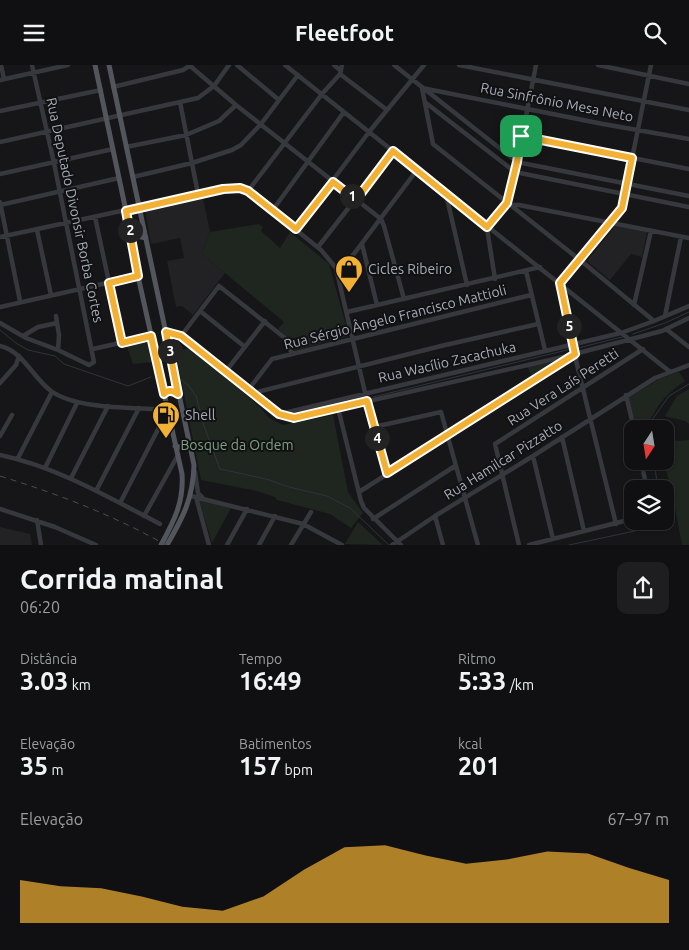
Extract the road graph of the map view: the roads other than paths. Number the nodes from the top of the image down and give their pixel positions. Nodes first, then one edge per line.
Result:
1 (1, 65) edge
2 (32, 65) edge
3 (68, 65) edge
4 (95, 65) edge
5 (109, 65) edge
6 (190, 65) edge
7 (229, 65) edge
8 (237, 65) edge
9 (285, 65) edge
10 (334, 65) edge
11 (342, 65) edge
12 (394, 65) edge
13 (417, 65) edge
14 (424, 65) edge
15 (459, 65) edge
16 (536, 65) edge
17 (598, 65) edge
18 (652, 65) edge
19 (419, 71) junction
20 (33, 72) junction
21 (341, 73) junction
22 (298, 75) junction
23 (650, 75) junction
24 (2, 79) edge
25 (412, 80) junction
26 (532, 81) junction
27 (689, 83) edge
28 (214, 85) junction
29 (113, 87) junction
30 (422, 88) junction
31 (101, 89) junction
32 (430, 93) junction
33 (322, 94) junction
34 (280, 100) junction
35 (425, 100) junction
36 (40, 102) junction
37 (180, 102) junction
38 (644, 102) junction
39 (236, 105) junction
40 (527, 109) junction
41 (387, 110) junction
42 (0, 111) edge
43 (689, 111) edge
44 (344, 112) junction
45 (120, 116) junction
46 (107, 119) junction
47 (261, 124) junction
48 (639, 129) junction
49 (47, 132) junction
50 (370, 132) junction
51 (186, 135) junction
52 (521, 136) junction
53 (689, 139) edge
54 (0, 142) edge
55 (286, 143) junction
56 (126, 147) junction
57 (113, 149) junction
58 (393, 151) junction
59 (632, 158) junction
60 (309, 161) junction
61 (517, 162) junction
62 (54, 163) junction
63 (192, 163) junction
64 (554, 169) junction
65 (689, 169) edge
66 (417, 170) junction
67 (514, 173) junction
68 (0, 174) edge
69 (133, 177) junction
70 (120, 178) junction
71 (552, 179) junction
72 (333, 182) junction
73 (617, 182) junction
74 (627, 184) junction
75 (60, 191) junction
76 (248, 191) junction
77 (614, 192) junction
78 (446, 193) junction
79 (198, 194) junction
80 (626, 194) junction
81 (689, 196) edge
82 (356, 200) junction
83 (0, 204) edge
84 (508, 204) junction
85 (689, 207) edge
86 (140, 208) junction
87 (126, 211) junction
88 (272, 211) junction
89 (95, 217) junction
90 (381, 219) junction
91 (66, 223) junction
92 (611, 223) junction
93 (487, 227) junction
94 (296, 229) junction
95 (36, 230) junction
96 (652, 231) junction
97 (7, 236) junction
98 (0, 237) edge
99 (680, 237) junction
100 (146, 238) junction
101 (689, 238) edge
102 (132, 239) junction
103 (362, 243) junction
104 (318, 247) junction
105 (580, 260) junction
106 (540, 267) junction
107 (526, 271) junction
108 (338, 275) junction
109 (138, 276) junction
110 (495, 279) junction
111 (109, 283) junction
112 (560, 283) junction
113 (468, 285) junction
114 (80, 289) junction
115 (51, 295) junction
116 (531, 295) junction
117 (404, 299) junction
118 (20, 301) junction
119 (377, 305) junction
120 (634, 305) junction
121 (689, 306) edge
122 (0, 307) edge
123 (200, 311) junction
124 (347, 313) junction
125 (56, 316) dead end
126 (665, 316) junction
127 (689, 318) edge
128 (265, 321) junction
129 (654, 321) junction
130 (0, 323) edge
131 (57, 323) junction
132 (538, 324) junction
133 (666, 329) junction
134 (166, 332) junction
135 (621, 333) junction
136 (23, 336) junction
137 (151, 336) junction
138 (181, 336) junction
139 (354, 339) junction
140 (630, 340) junction
141 (122, 343) junction
142 (572, 344) junction
143 (245, 347) junction
144 (689, 347) edge
145 (1, 348) edge
146 (93, 349) junction
147 (642, 349) junction
148 (58, 350) junction
149 (544, 350) junction
150 (575, 354) junction
151 (292, 355) junction
152 (19, 356) junction
153 (689, 365) edge
154 (360, 367) junction
155 (226, 371) junction
156 (669, 371) junction
157 (0, 383) edge
158 (583, 386) junction
159 (251, 391) junction
160 (52, 392) junction
161 (366, 393) junction
162 (164, 394) junction
163 (178, 394) junction
164 (626, 395) junction
165 (367, 401) junction
166 (77, 403) junction
167 (108, 406) junction
168 (139, 407) junction
169 (338, 408) junction
170 (168, 410) junction
171 (279, 414) junction
172 (12, 415) dead end
173 (591, 419) junction
174 (632, 420) edge
175 (374, 427) junction
176 (448, 434) junction
177 (0, 436) edge
178 (562, 437) junction
179 (190, 443) junction
180 (175, 446) junction
181 (0, 455) edge
182 (178, 455) junction
183 (533, 456) junction
184 (18, 459) junction
185 (194, 465) junction
186 (456, 466) junction
187 (45, 468) junction
188 (387, 473) junction
189 (503, 475) junction
190 (71, 478) junction
191 (96, 491) junction
192 (359, 491) junction
193 (194, 496) junction
194 (206, 499) junction
195 (464, 499) junction
196 (120, 503) junction
197 (0, 509) edge
198 (247, 509) junction
199 (311, 512) dead end
200 (144, 516) junction
201 (275, 516) junction
202 (435, 516) junction
203 (373, 519) junction
204 (37, 520) junction
205 (624, 522) edge
206 (160, 524) dead end
207 (304, 524) junction
208 (616, 524) junction
209 (584, 531) junction
210 (553, 539) junction
211 (396, 544) edge
212 (41, 545) edge
213 (96, 545) edge
214 (161, 545) edge
215 (167, 545) edge
216 (208, 545) edge
217 (227, 545) edge
218 (259, 545) edge
219 (291, 545) edge
220 (342, 545) edge
221 (443, 545) edge
222 (478, 545) edge
223 (520, 545) edge
224 (529, 545) edge

1 - 24 street
2 - 20 street, Rua Deputado Divonsir Borba Cortes
3 - 20 street
4 - 31 main road
5 - 29 main road
6 - 28 street
6 - 29 street
7 - 28 street
8 - 34 street
9 - 22 street
10 - 21 street
11 - 21 street
12 - 25 street
13 - 19 street
14 - 19 street
15 - 26 street
16 - 26 street
17 - 23 street
18 - 23 street
19 - 25 street
20 - 24 street
20 - 36 street, Rua Deputado Divonsir Borba Cortes
21 - 33 street
21 - 41 street
22 - 33 street
22 - 34 street
23 - 27 street
23 - 38 street
25 - 30 street
25 - 41 street
26 - 38 street
26 - 40 street
28 - 37 street
28 - 39 street
29 - 45 main road
30 - 32 street
30 - 35 street
30 - 40 street, Rua Sinfrônio Mesa Neto
31 - 36 street
31 - 46 main road
32 - 35 street
32 - 61 street
33 - 44 street
33 - 55 street
34 - 47 street
35 - 67 street
35 - 84 street
36 - 42 street
36 - 49 street, Rua Deputado Divonsir Borba Cortes
37 - 45 street
37 - 51 street
38 - 43 street
38 - 48 street
39 - 47 street
39 - 51 street
40 - 48 street, Rua Sinfrônio Mesa Neto
40 - 52 street
41 - 50 street
44 - 50 street
44 - 60 street
45 - 46 street
45 - 56 main road
46 - 49 street
46 - 57 main road
47 - 55 street
47 - 63 street
48 - 53 street, Rua Sinfrônio Mesa Neto
48 - 59 street
49 - 54 street
49 - 62 street, Rua Deputado Divonsir Borba Cortes
50 - 58 street
50 - 72 street
51 - 56 street
51 - 63 street
52 - 59 street
52 - 61 street
55 - 60 street
55 - 76 street
56 - 69 main road
57 - 62 street
57 - 70 main road
58 - 66 street
58 - 82 street
59 - 65 street
59 - 74 street
60 - 72 street
60 - 88 street
61 - 64 street
61 - 67 street
62 - 68 street
62 - 75 street, Rua Deputado Divonsir Borba Cortes
63 - 69 street
63 - 79 street
64 - 71 street
64 - 73 street
66 - 78 street
66 - 90 street
67 - 71 street
67 - 84 street
69 - 86 main road
70 - 75 street
70 - 87 main road
71 - 77 street
72 - 82 street
72 - 94 street
73 - 74 street
73 - 77 street
74 - 80 street
74 - 81 street
75 - 83 street
75 - 91 street, Rua Deputado Divonsir Borba Cortes
76 - 79 street
76 - 88 street
77 - 80 street
78 - 93 street
78 - 113 street
79 - 86 street
80 - 85 street
80 - 92 street
82 - 90 street
82 - 104 street
83 - 97 street
84 - 92 street
84 - 93 street
84 - 105 street
86 - 87 street
86 - 100 main road
87 - 89 street
87 - 102 main road
88 - 94 street
89 - 91 street
89 - 111 street
90 - 103 street
90 - 117 street
91 - 95 street
91 - 114 street, Rua Deputado Divonsir Borba Cortes
92 - 96 street
92 - 105 street
93 - 106 street
93 - 110 street
94 - 104 street
95 - 97 street
95 - 115 street
96 - 99 street
96 - 120 street
97 - 98 street
97 - 118 street
99 - 101 street
99 - 126 street
100 - 102 main road
100 - 134 main road
102 - 109 main road
103 - 108 street
103 - 119 street
104 - 108 street
105 - 112 street
105 - 120 street
106 - 107 street
106 - 112 street
107 - 110 street
107 - 116 street
108 - 124 street
109 - 111 street
109 - 137 main road
110 - 113 street
111 - 114 street
111 - 141 street
112 - 135 street
112 - 142 street
113 - 117 street
114 - 115 street
114 - 146 street, Rua Deputado Divonsir Borba Cortes
115 - 118 street
116 - 132 street
116 - 139 street, Rua Sérgio Ângelo Francisco Mattioli
117 - 119 street
118 - 122 street
119 - 124 street
120 - 129 street
121 - 126 street, Rua Wacílio Zacachuka
123 - 128 street
123 - 138 street
123 - 143 street
124 - 139 street
125 - 131 street
126 - 129 street, Rua Wacílio Zacachuka
127 - 133 street, Rua Wacílio Zacachuka
128 - 143 street
128 - 151 street
129 - 135 street, Rua Wacílio Zacachuka
130 - 136 street
131 - 136 street
131 - 148 street
132 - 149 street
132 - 154 street
133 - 140 street, Rua Wacílio Zacachuka
133 - 144 street
134 - 138 street
134 - 163 main road
135 - 140 street
135 - 142 street, Rua Wacílio Zacachuka
136 - 148 street
137 - 141 street
137 - 162 main road
138 - 155 street
139 - 151 street, Rua Sérgio Ângelo Francisco Mattioli
139 - 154 street
140 - 147 street
140 - 150 street, Rua Wacílio Zacachuka
141 - 146 street
142 - 149 street, Rua Wacílio Zacachuka
142 - 150 street
143 - 155 street
145 - 152 street
146 - 148 street, Rua Deputado Divonsir Borba Cortes
147 - 156 street
147 - 158 street, Rua Vera Laís Peretti
149 - 161 street, Rua Wacílio Zacachuka
150 - 158 street
150 - 165 street, Rua Wacílio Zacachuka
150 - 176 street
151 - 159 street, Rua Sérgio Ângelo Francisco Mattioli
152 - 157 street
152 - 160 street
153 - 156 street, Rua Hamilcar Pizzatto
154 - 159 street
154 - 161 street
155 - 159 street
156 - 164 street, Rua Hamilcar Pizzatto
158 - 173 street
158 - 189 street, Rua Vera Laís Peretti
159 - 171 street
160 - 166 street
160 - 184 street
161 - 165 street
161 - 171 street, Rua Wacílio Zacachuka
162 - 163 main road
162 - 170 main road
163 - 179 main road
164 - 173 street, Rua Hamilcar Pizzatto
164 - 174 street
165 - 169 street, Rua Wacílio Zacachuka
165 - 175 street
166 - 167 street
166 - 187 street
167 - 168 street
167 - 190 street
168 - 170 street
168 - 191 street
169 - 171 street, Rua Wacílio Zacachuka
169 - 192 street
170 - 180 main road
170 - 196 street
172 - 177 street
173 - 178 street, Rua Hamilcar Pizzatto
173 - 208 street
175 - 176 street
175 - 188 street
176 - 186 street
176 - 188 street
178 - 183 street, Rua Hamilcar Pizzatto
178 - 209 street
179 - 180 main road
179 - 185 main road
180 - 182 main road
181 - 184 street
182 - 200 street
182 - 214 main road
183 - 189 street, Rua Hamilcar Pizzatto
183 - 210 street
184 - 187 street
185 - 193 main road
185 - 194 street
186 - 195 street
186 - 203 street
187 - 190 street
188 - 192 street
189 - 195 street, Rua Hamilcar Pizzatto
189 - 223 street
190 - 191 street
191 - 196 street
192 - 203 street
193 - 194 street
193 - 215 main road
193 - 216 street
194 - 198 street
195 - 202 street, Rua Hamilcar Pizzatto
195 - 222 street
196 - 200 street
197 - 204 street
198 - 201 street
198 - 217 street
199 - 207 street
200 - 206 street
201 - 207 street
201 - 218 street
202 - 211 street, Rua Hamilcar Pizzatto
202 - 221 street
203 - 211 street
204 - 212 street
204 - 213 street
205 - 208 street
207 - 219 street
207 - 220 street
208 - 209 street
209 - 210 street
210 - 224 street

